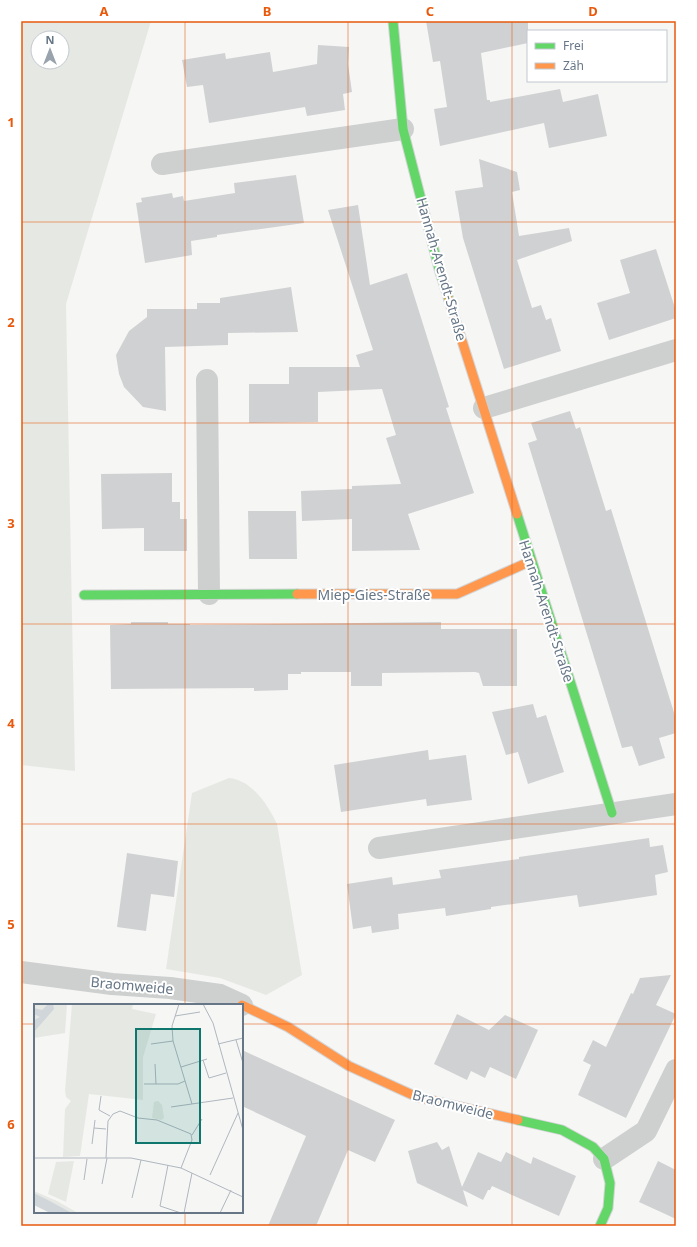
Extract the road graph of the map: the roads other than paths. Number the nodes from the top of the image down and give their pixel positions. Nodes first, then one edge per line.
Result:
1 (392, 21) edge
2 (403, 129) junction
3 (162, 164) dead end
4 (676, 350) edge
5 (207, 380) dead end
6 (484, 408) junction
7 (531, 561) junction
8 (209, 594) junction
9 (84, 595) dead end
10 (676, 804) edge
11 (612, 813) junction
12 (379, 848) dead end
13 (21, 972) edge
14 (240, 1004) edge
15 (243, 1005) edge
16 (676, 1070) edge
17 (604, 1159) junction
18 (600, 1226) edge

1 - 2 street, Hannah-Arendt-Straße
2 - 3 street
2 - 6 street, Hannah-Arendt-Straße
4 - 6 street
5 - 8 street
6 - 7 street, Hannah-Arendt-Straße
7 - 8 street, Miep-Gies-Straße
7 - 11 street, Hannah-Arendt-Straße
8 - 9 street, Miep-Gies-Straße
10 - 11 street
11 - 12 street
13 - 14 street, Braomweide
15 - 17 street, Braomweide
16 - 17 street
17 - 18 street

